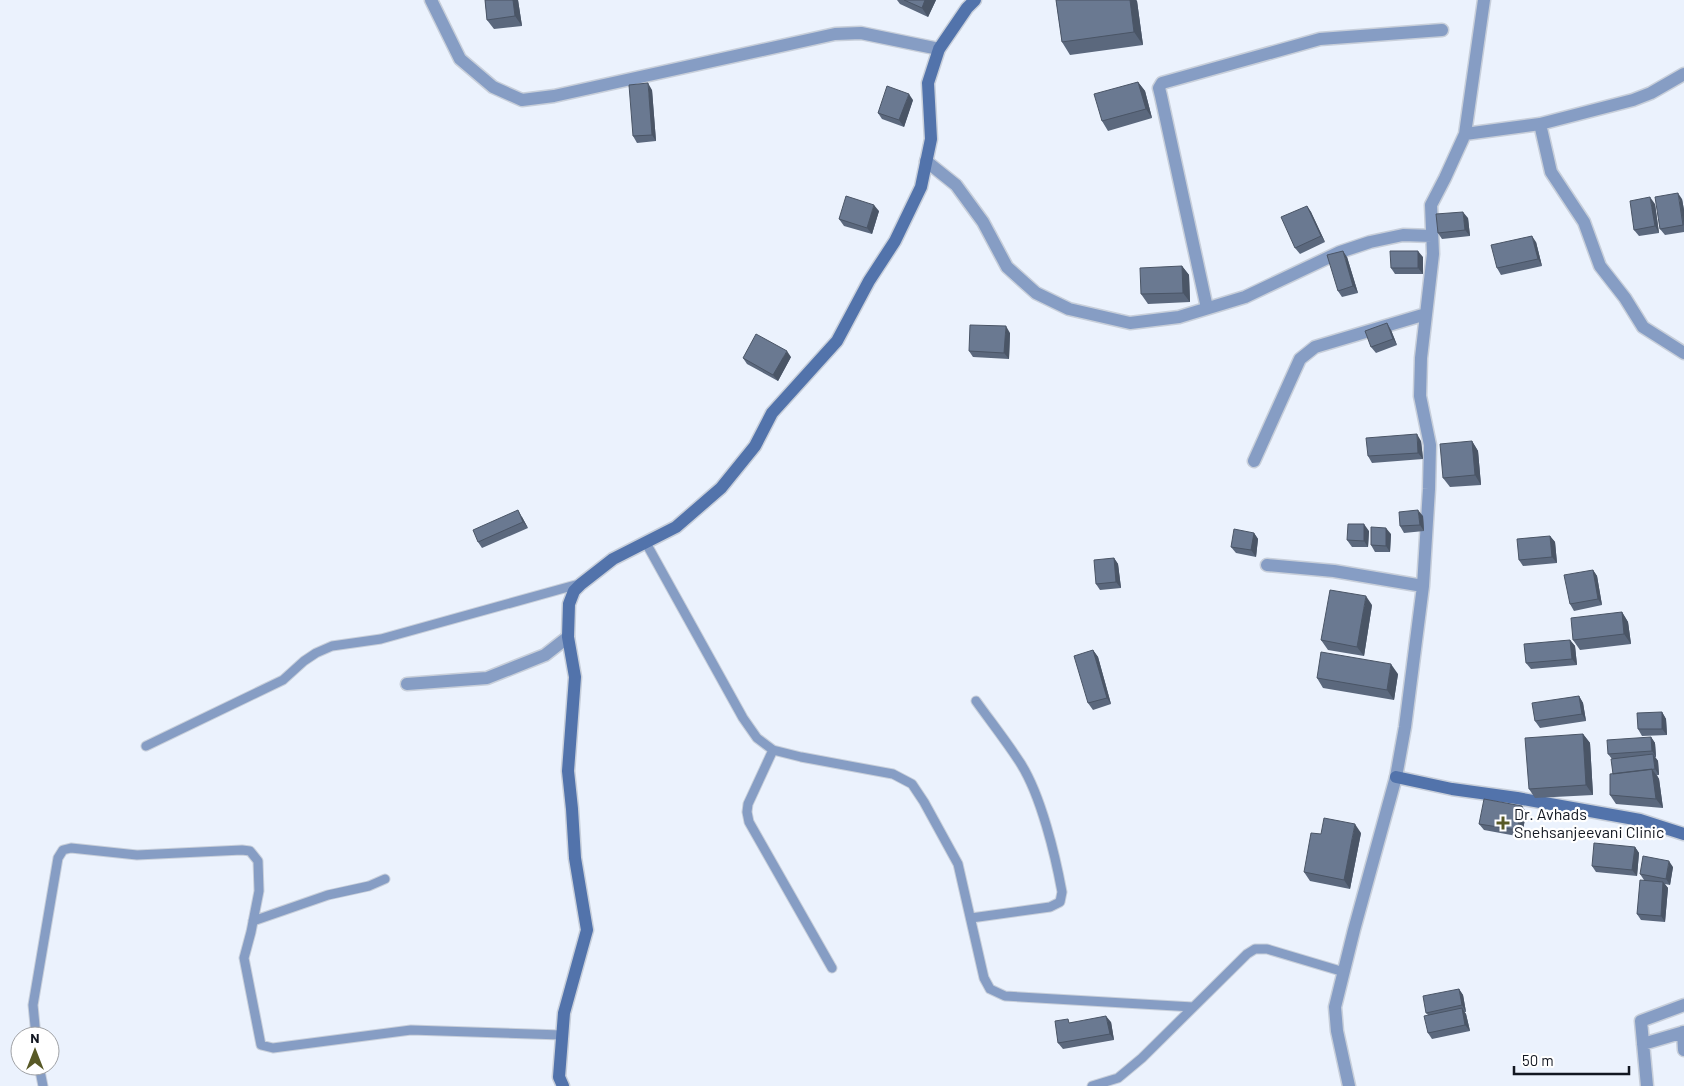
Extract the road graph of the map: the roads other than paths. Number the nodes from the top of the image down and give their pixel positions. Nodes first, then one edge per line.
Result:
1 (431, 0) edge
2 (975, 0) edge
3 (1484, 0) edge
4 (1442, 30) dead end
5 (940, 48) junction
6 (1684, 74) edge
7 (1540, 124) junction
8 (1465, 134) junction
9 (926, 161) junction
10 (1432, 236) junction
11 (1207, 308) junction
12 (1426, 314) junction
13 (1684, 353) edge
14 (1254, 461) dead end
15 (646, 543) junction
16 (1267, 565) dead end
17 (581, 584) junction
18 (1423, 586) junction
19 (568, 636) junction
20 (407, 684) dead end
21 (976, 701) dead end
22 (146, 746) dead end
23 (773, 750) junction
24 (1396, 777) junction
25 (1684, 834) edge
26 (385, 879) dead end
27 (971, 918) junction
28 (253, 921) junction
29 (832, 968) dead end
30 (1344, 972) junction
31 (1684, 1005) edge
32 (1193, 1007) junction
33 (35, 1026) edge
34 (1683, 1032) edge
35 (562, 1035) junction
36 (1643, 1044) junction
37 (1684, 1050) edge
38 (563, 1086) edge
39 (1092, 1086) edge
40 (1349, 1086) edge
41 (1647, 1086) edge

1 - 5 street
2 - 5 street
3 - 8 street
4 - 11 street
5 - 9 street
6 - 7 street
7 - 8 street
7 - 13 street
8 - 10 street
9 - 11 street
9 - 15 street
10 - 11 street
10 - 12 street
12 - 14 street
12 - 18 street
15 - 17 street
15 - 23 lane
16 - 18 street
17 - 19 street
17 - 22 lane
18 - 24 street
19 - 20 street
19 - 35 street
21 - 27 lane
23 - 27 lane
23 - 29 lane
24 - 25 street
24 - 30 street
26 - 28 lane
27 - 32 lane
28 - 33 lane
28 - 35 lane
30 - 32 lane
30 - 40 street
31 - 36 street
32 - 39 lane
34 - 36 street
34 - 37 street
35 - 38 street
36 - 41 street

